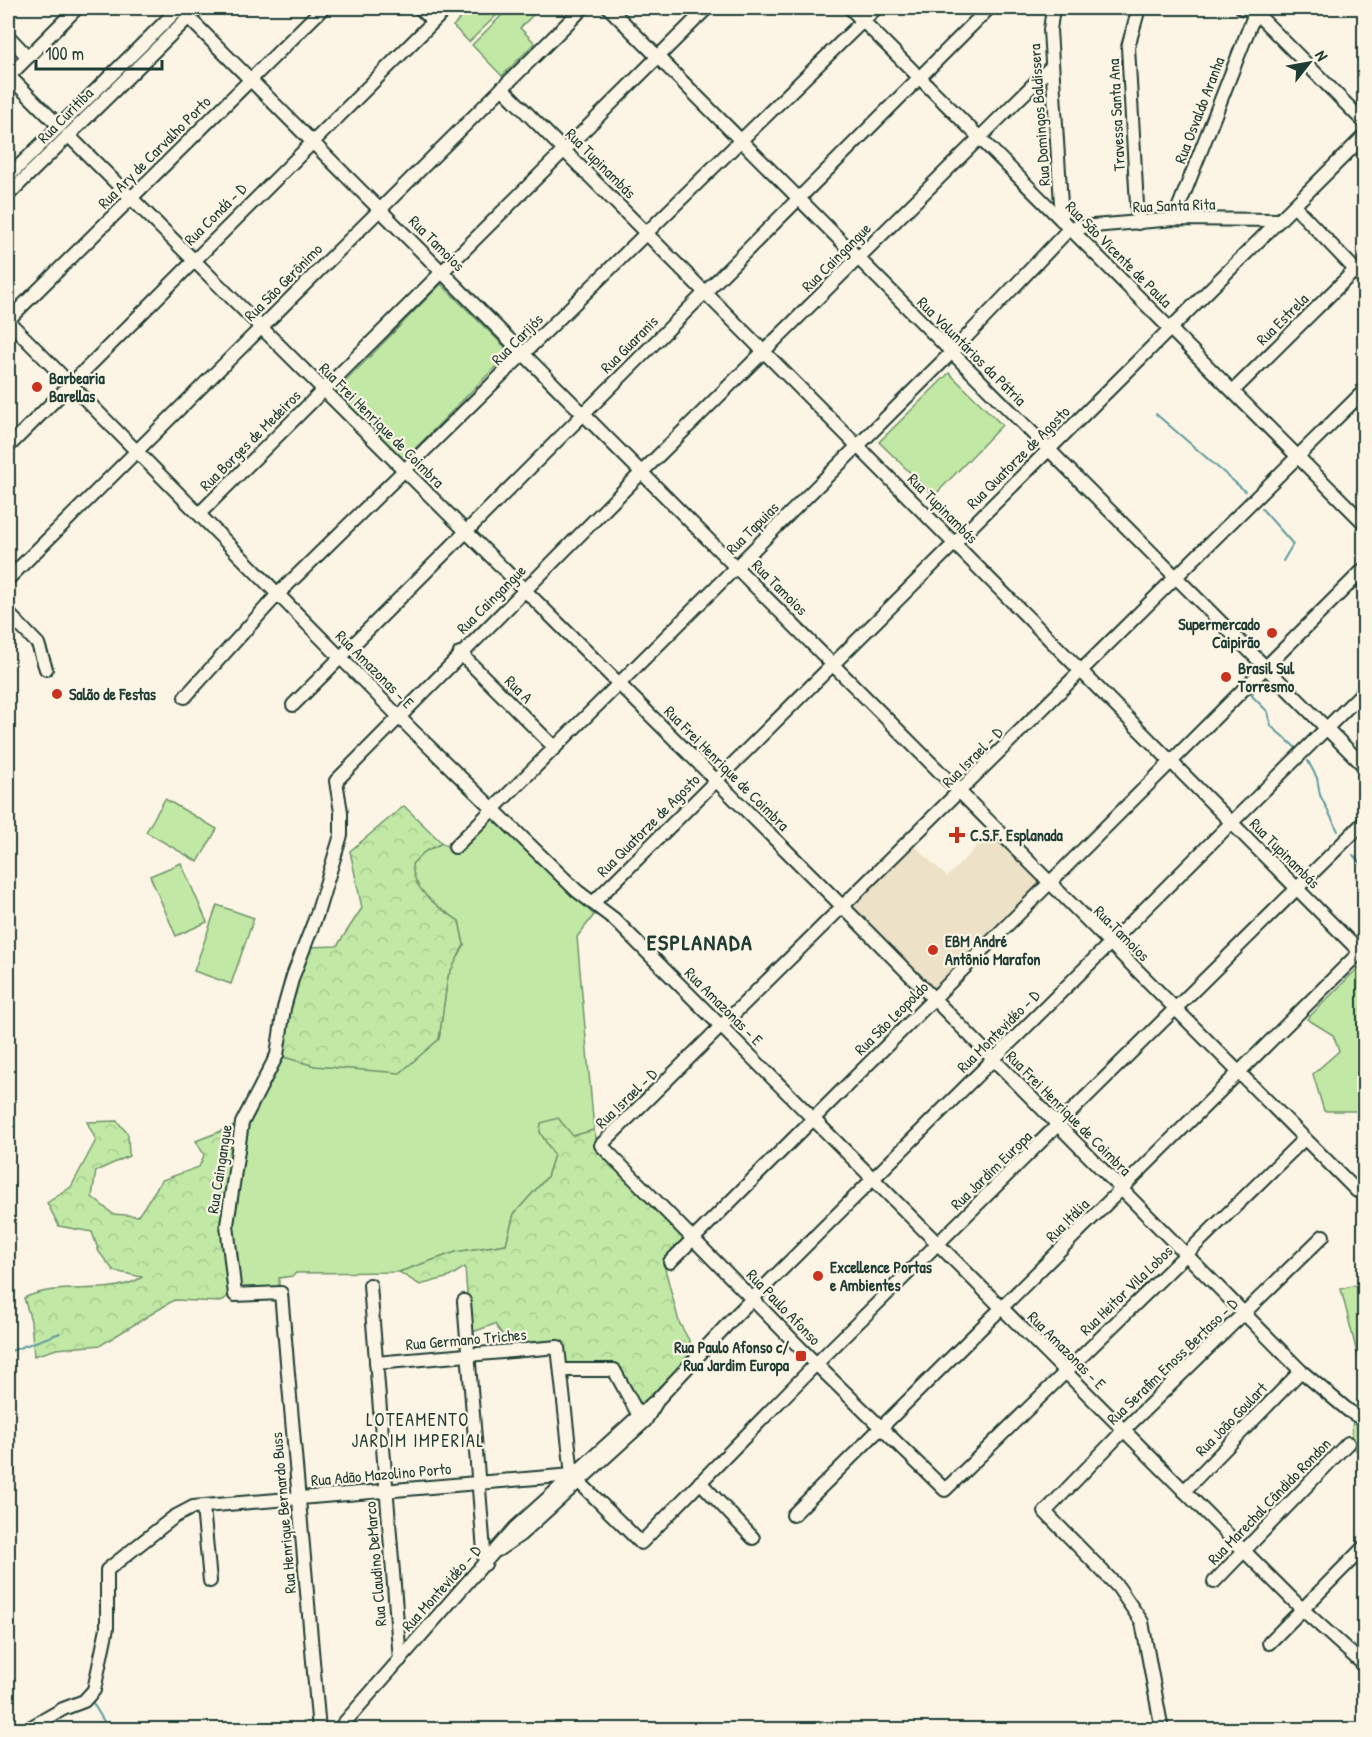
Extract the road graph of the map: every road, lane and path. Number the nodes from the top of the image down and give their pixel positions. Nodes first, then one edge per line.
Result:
1 (78, 8) edge
2 (198, 8) edge
3 (323, 8) edge
4 (420, 8) edge
5 (447, 8) edge
6 (583, 8) edge
7 (609, 8) edge
8 (707, 8) edge
9 (850, 8) edge
10 (876, 8) edge
11 (989, 8) edge
12 (1053, 8) edge
13 (1139, 8) edge
14 (1242, 8) edge
15 (1256, 10) edge
16 (184, 12) edge
17 (433, 21) junction
18 (863, 21) junction
19 (8, 36) edge
20 (28, 57) junction
21 (658, 57) junction
22 (1052, 66) junction
23 (8, 76) edge
24 (920, 77) junction
25 (251, 79) junction
26 (502, 88) junction
27 (1365, 122) edge
28 (63, 131) junction
29 (1365, 136) edge
30 (980, 138) junction
31 (312, 141) junction
32 (741, 141) junction
33 (565, 150) junction
34 (8, 177) edge
35 (8, 195) edge
36 (130, 198) junction
37 (798, 199) junction
38 (1294, 206) junction
39 (380, 209) junction
40 (1174, 219) junction
41 (1280, 220) junction
42 (1138, 223) junction
43 (1066, 224) junction
44 (647, 233) junction
45 (858, 259) junction
46 (192, 260) junction
47 (1355, 270) junction
48 (442, 272) junction
49 (1365, 279) edge
50 (705, 291) junction
51 (8, 320) edge
52 (260, 328) junction
53 (1170, 329) junction
54 (765, 351) junction
55 (951, 353) junction
56 (525, 354) junction
57 (69, 384) junction
58 (323, 391) junction
59 (1233, 391) junction
60 (1365, 391) edge
61 (584, 413) junction
62 (858, 446) junction
63 (8, 447) edge
64 (1048, 450) junction
65 (136, 451) junction
66 (1298, 457) junction
67 (405, 472) junction
68 (642, 472) junction
69 (199, 514) junction
70 (1365, 524) edge
71 (465, 531) junction
72 (955, 543) junction
73 (737, 567) junction
74 (1365, 569) edge
75 (1176, 578) junction
76 (8, 579) edge
77 (524, 590) junction
78 (278, 594) junction
79 (8, 613) edge
80 (460, 653) junction
81 (341, 658) junction
82 (834, 664) junction
83 (1265, 668) junction
84 (46, 669) dead end
85 (1082, 671) junction
86 (619, 684) junction
87 (1365, 691) edge
88 (185, 696) dead end
89 (294, 705) dead end
90 (398, 715) junction
91 (1327, 729) junction
92 (555, 748) junction
93 (1171, 761) junction
94 (1365, 766) edge
95 (716, 781) junction
96 (959, 793) junction
97 (493, 809) junction
98 (1365, 822) edge
99 (1232, 823) junction
100 (455, 847) dead end
101 (1049, 883) junction
102 (1297, 889) junction
103 (593, 903) junction
104 (843, 907) junction
105 (1110, 944) junction
106 (1363, 952) edge
107 (933, 998) junction
108 (1176, 1010) junction
109 (722, 1028) junction
110 (993, 1059) junction
111 (1239, 1073) junction
112 (812, 1119) junction
113 (1059, 1126) junction
114 (1304, 1138) junction
115 (602, 1145) joint
116 (872, 1179) junction
117 (1122, 1189) junction
118 (1356, 1191) dead end
119 (1323, 1236) dead end
120 (693, 1238) junction
121 (938, 1245) junction
122 (1186, 1255) junction
123 (670, 1262) dead end
124 (370, 1285) dead end
125 (281, 1293) joint
126 (752, 1299) junction
127 (464, 1301) dead end
128 (1002, 1308) junction
129 (1244, 1313) junction
130 (469, 1357) junction
131 (376, 1363) junction
132 (816, 1364) junction
133 (561, 1370) junction
134 (1301, 1371) junction
135 (1065, 1372) junction
136 (659, 1398) junction
137 (638, 1414) junction
138 (1365, 1420) edge
139 (881, 1428) junction
140 (1124, 1430) junction
141 (1348, 1443) dead end
142 (575, 1478) junction
143 (479, 1482) junction
144 (700, 1482) junction
145 (386, 1490) junction
146 (945, 1491) joint
147 (1184, 1491) junction
148 (298, 1497) junction
149 (198, 1507) junction
150 (793, 1515) dead end
151 (753, 1538) dead end
152 (1365, 1547) edge
153 (1244, 1551) junction
154 (485, 1564) junction
155 (210, 1581) dead end
156 (1214, 1582) dead end
157 (1302, 1609) junction
158 (1269, 1642) dead end
159 (400, 1660) junction
160 (1365, 1665) edge
161 (26, 1730) edge
162 (319, 1730) edge
163 (338, 1730) edge
164 (1162, 1730) edge

1 - 20 street
2 - 16 street, Rua Curitiba
3 - 25 street, Rua Ary de Carvalho Porto
4 - 17 street
5 - 17 street, Rua Condá - D
6 - 26 street, Rua São Gerônimo
7 - 21 street, Rua Voluntários da Pátria
8 - 21 street, Rua Borges de Medeiros
9 - 18 street, Rua São Vicente de Paula
10 - 18 street, Rua Carijós
11 - 24 street, Rua Guaranis
12 - 22 street, Rua Domingos Baldissera
13 - 42 street, Travessa Santa Ana
14 - 15 street
15 - 27 street
15 - 40 street, Rua Osvaldo Aranha
16 - 25 street, Rua Tamoios
16 - 28 street, Rua Curitiba
17 - 31 street, Rua Condá - D
18 - 24 street, Rua São Vicente de Paula
18 - 32 street, Rua Carijós
19 - 20 street
20 - 23 street
21 - 32 street, Rua Voluntários da Pátria
21 - 33 street, Rua Borges de Medeiros
22 - 30 street, Rua Caingangue
22 - 43 street, Rua Domingos Baldissera
23 - 28 street, Rua Frei Henrique de Coimbra
24 - 30 street, Rua São Vicente de Paula
24 - 37 street, Rua Guaranis
25 - 31 street, Rua Tamoios
25 - 36 street, Rua Ary de Carvalho Porto
26 - 33 street, Rua Tupinambás
26 - 39 street, Rua São Gerônimo
28 - 34 street, Rua Curitiba
28 - 35 street, Rua Curitiba
28 - 36 street, Rua Frei Henrique de Coimbra
29 - 38 street, Rua Quatorze de Agosto
30 - 43 street, Rua São Vicente de Paula
30 - 45 street, Rua Caingangue
31 - 39 street, Rua Tamoios
31 - 46 street, Rua Condá - D
32 - 37 street, Rua Voluntários da Pátria
32 - 44 street, Rua Carijós
33 - 44 street, Rua Tupinambás
33 - 48 street, Rua Borges de Medeiros
36 - 46 street, Rua Frei Henrique de Coimbra
36 - 51 street, Rua Ary de Carvalho Porto
37 - 45 street, Rua Voluntários da Pátria
37 - 50 street, Rua Guaranis
38 - 41 street, Rua Quatorze de Agosto
38 - 47 street
39 - 48 street, Rua Tamoios
39 - 52 street, Rua São Gerônimo
40 - 41 street, Rua Santa Rita
40 - 42 street, Rua Santa Rita
41 - 53 street, Rua Quatorze de Agosto
42 - 43 street, Rua Santa Rita
43 - 53 street, Rua São Vicente de Paula
43 - 55 street, Rua Tapuias
44 - 50 street, Rua Tupinambás
44 - 56 street, Rua Carijós
45 - 54 street, Rua Caingangue
45 - 55 street, Rua Voluntários da Pátria
46 - 52 street, Rua Frei Henrique de Coimbra
46 - 57 street, Rua Condá - D
47 - 49 street
47 - 59 street, Rua Estrela
48 - 56 street, Rua Tamoios
48 - 58 street, Rua Borges de Medeiros
50 - 54 street, Rua Tupinambás
50 - 61 street, Rua Guaranis
51 - 57 street, Rua Amazonas - E
52 - 58 street, Rua Frei Henrique de Coimbra
52 - 65 street, Rua São Gerônimo
53 - 59 street, Rua São Vicente de Paula
53 - 64 street, Rua Quatorze de Agosto
54 - 62 street, Rua Tupinambás
54 - 68 street, Rua Caingangue
55 - 62 street, Rua Tapuias
55 - 64 street, Rua Voluntários da Pátria
56 - 61 street, Rua Tamoios
56 - 67 street, Rua Carijós
57 - 63 street, Rua Condá - D
57 - 65 street, Rua Amazonas - E
58 - 67 street, Rua Frei Henrique de Coimbra
58 - 69 street, Rua Borges de Medeiros
59 - 66 street, Rua São Vicente de Paula
60 - 66 street, Rua Israel - D
61 - 68 street, Rua Tamoios
61 - 71 street, Rua Guaranis
62 - 72 street, Rua Tupinambás
62 - 73 street, Rua Tapuias
64 - 72 street, Rua Quatorze de Agosto
64 - 75 street, Rua Voluntários da Pátria
65 - 69 street, Rua Amazonas - E
65 - 76 street, Rua São Gerônimo
66 - 70 street, Rua São Vicente de Paula
66 - 75 street, Rua Israel - D
67 - 71 street, Rua Frei Henrique de Coimbra
67 - 78 street, Rua Carijós
68 - 73 street, Rua Tamoios
68 - 77 street, Rua Caingangue
69 - 78 street, Rua Amazonas - E
71 - 77 street, Rua Frei Henrique de Coimbra
71 - 81 street, Rua Guaranis
72 - 82 street, Rua Quatorze de Agosto
72 - 85 street, Rua Tupinambás
73 - 82 street, Rua Tamoios
73 - 86 street, Rua Tapuias
74 - 83 street, Rua São Leopoldo
75 - 83 street, Rua Voluntários da Pátria
75 - 85 street, Rua Israel - D
77 - 80 street, Rua Caingangue
77 - 86 street, Rua Frei Henrique de Coimbra
78 - 81 street, Rua Amazonas - E
78 - 88 street, Rua Carijós
79 - 84 street
80 - 90 street, Rua Caingangue
80 - 92 street, Rua A
81 - 89 street, Rua Guaranis
81 - 90 street, Rua Amazonas - E
82 - 95 street, Rua Quatorze de Agosto
82 - 96 street, Rua Tamoios
83 - 91 street, Rua Voluntários da Pátria
83 - 93 street, Rua São Leopoldo
85 - 93 street, Rua Tupinambás
85 - 96 street, Rua Israel - D
86 - 92 street, Rua Tapuias
86 - 95 street, Rua Frei Henrique de Coimbra
87 - 91 street, Rua Montevidéo - D
90 - 97 street, Rua Amazonas - E
90 - 125 street, Rua Caingangue
91 - 94 street, Rua Voluntários da Pátria
91 - 99 street, Rua Montevidéo - D
92 - 97 street, Rua Tapuias
93 - 99 street, Rua Tupinambás
93 - 101 street, Rua São Leopoldo
95 - 103 street, Rua Quatorze de Agosto
95 - 104 street, Rua Frei Henrique de Coimbra
96 - 101 street, Rua Tamoios
96 - 104 street, Rua Israel - D
97 - 100 street, Rua Tapuias
97 - 103 street, Rua Amazonas - E
98 - 102 street, Rua Jardim Europa
99 - 102 street, Rua Tupinambás
99 - 105 street, Rua Montevidéo - D
101 - 105 street, Rua Tamoios
101 - 107 street, Rua São Leopoldo
102 - 106 street, Rua Tupinambás
102 - 108 street, Rua Jardim Europa
103 - 109 street, Rua Amazonas - E
104 - 107 street, Rua Frei Henrique de Coimbra
104 - 109 street, Rua Israel - D
105 - 108 street, Rua Tamoios
105 - 110 street, Rua Montevidéo - D
106 - 111 street, Rua Itália
107 - 110 street, Rua Frei Henrique de Coimbra
107 - 112 street, Rua São Leopoldo
108 - 111 street, Rua Tamoios
108 - 113 street, Rua Jardim Europa
109 - 112 street, Rua Amazonas - E
109 - 115 street, Rua Israel - D
110 - 113 street, Rua Frei Henrique de Coimbra
110 - 116 street, Rua Montevidéo - D
111 - 114 street, Rua Tamoios
111 - 117 street, Rua Itália
112 - 116 street, Rua Amazonas - E
112 - 120 street, Rua São Leopoldo
113 - 117 street, Rua Frei Henrique de Coimbra
113 - 121 street, Rua Jardim Europa
114 - 118 street, Rua Tamoios
114 - 122 street, Rua Heitor Vila Lobos
115 - 120 street, Rua Paulo Afonso
116 - 121 street, Rua Amazonas - E
116 - 126 street, Rua Montevidéo - D
117 - 122 street, Rua Frei Henrique de Coimbra
117 - 128 street, Rua Itália
119 - 129 street, Rua Serafim Enoss Bertaso - D
120 - 123 street, Rua São Leopoldo
120 - 126 street, Rua Paulo Afonso
121 - 128 street, Rua Amazonas - E
121 - 132 street, Rua Jardim Europa
122 - 129 street, Rua Frei Henrique de Coimbra
122 - 135 street, Rua Heitor Vila Lobos
124 - 131 street, Rua Claudino DeMarco
125 - 148 street, Rua Henrique Bernardo Buss
126 - 132 street, Rua Paulo Afonso
126 - 136 street, Rua Montevidéo - D
127 - 130 street
128 - 135 street, Rua Amazonas - E
128 - 139 street, Rua Itália
129 - 134 street, Rua Frei Henrique de Coimbra
129 - 140 street, Rua Serafim Enoss Bertaso - D
130 - 131 street, Rua Germano Triches
130 - 133 street, Rua Germano Triches
130 - 143 street
131 - 145 street, Rua Claudino DeMarco
132 - 139 street, Rua Paulo Afonso
132 - 144 street, Rua Jardim Europa
133 - 137 street
133 - 142 street
134 - 138 street, Rua Frei Henrique de Coimbra
134 - 147 street, Rua João Goulart
135 - 140 street, Rua Amazonas - E
135 - 146 street, Rua Heitor Vila Lobos
136 - 137 street, Rua Montevidéo - D
136 - 142 street, Rua Montevidéo - D
137 - 142 street, Rua Montevidéo - D
139 - 146 street, Rua Paulo Afonso
139 - 150 street, Rua Itália
140 - 147 street, Rua Amazonas - E
140 - 164 street, Rua Serafim Enoss Bertaso - D
141 - 153 street, Rua Marechal Cândido Rondon
142 - 143 street, Rua Adão Mazolino Porto
142 - 144 street, Rua Jardim Europa
142 - 154 street, Rua Montevidéo - D
143 - 145 street, Rua Adão Mazolino Porto
143 - 154 street
144 - 151 street
145 - 148 street, Rua Adão Mazolino Porto
145 - 159 street, Rua Claudino DeMarco
147 - 153 street, Rua Amazonas - E
148 - 149 street, Rua Adão Mazolino Porto
148 - 162 street, Rua Henrique Bernardo Buss
149 - 155 street
149 - 161 street
152 - 157 street
153 - 156 street, Rua Marechal Cândido Rondon
153 - 157 street, Rua Amazonas - E
154 - 159 street, Rua Montevidéo - D
157 - 158 street
157 - 160 street, Rua Amazonas - E
159 - 163 street, Rua Montevidéo - D

